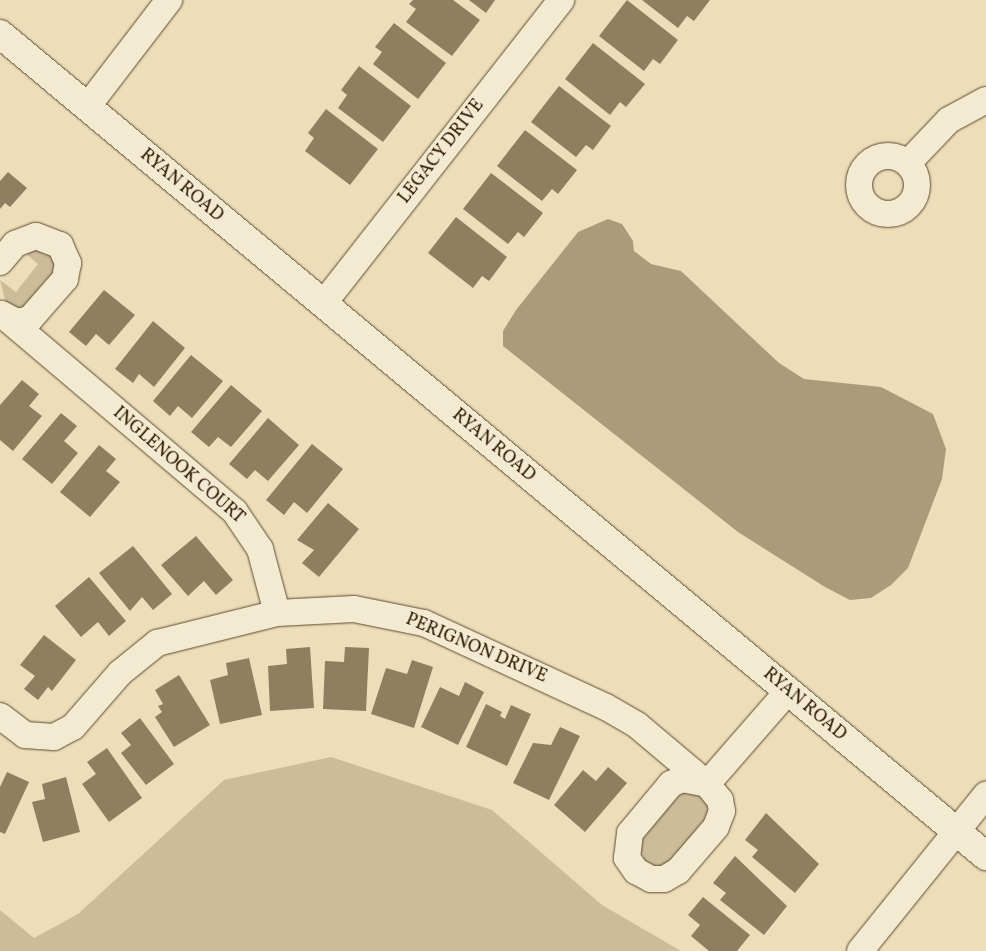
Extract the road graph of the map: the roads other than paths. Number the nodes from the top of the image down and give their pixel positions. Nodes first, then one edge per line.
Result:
1 (169, 0) edge
2 (561, 0) edge
3 (0, 34) edge
4 (986, 100) edge
5 (87, 107) junction
6 (908, 163) dead end
7 (0, 262) edge
8 (323, 304) junction
9 (44, 305) junction
10 (1, 314) edge
11 (38, 346) junction
12 (277, 613) junction
13 (788, 692) junction
14 (0, 716) edge
15 (656, 740) junction
16 (707, 784) junction
17 (663, 792) junction
18 (986, 795) edge
19 (956, 831) junction
20 (986, 856) edge
21 (860, 951) edge

1 - 5 street
2 - 8 street, LEGACY DRIVE
3 - 5 main road, RYAN ROAD
4 - 6 street
5 - 8 main road, RYAN ROAD
7 - 9 street, INGLENOOK COURT
8 - 13 main road, RYAN ROAD
9 - 10 street, INGLENOOK COURT
9 - 11 street, INGLENOOK COURT
10 - 11 street, INGLENOOK COURT
11 - 12 street, INGLENOOK COURT
12 - 14 street, PERIGNON DRIVE
12 - 15 street, PERIGNON DRIVE
13 - 16 street
13 - 19 main road, RYAN ROAD
15 - 16 street, PERIGNON DRIVE
15 - 17 street
16 - 17 street, PERIGNON DRIVE
16 - 17 street, PERIGNON DRIVE
18 - 19 street
19 - 20 main road, RYAN ROAD
19 - 21 street

